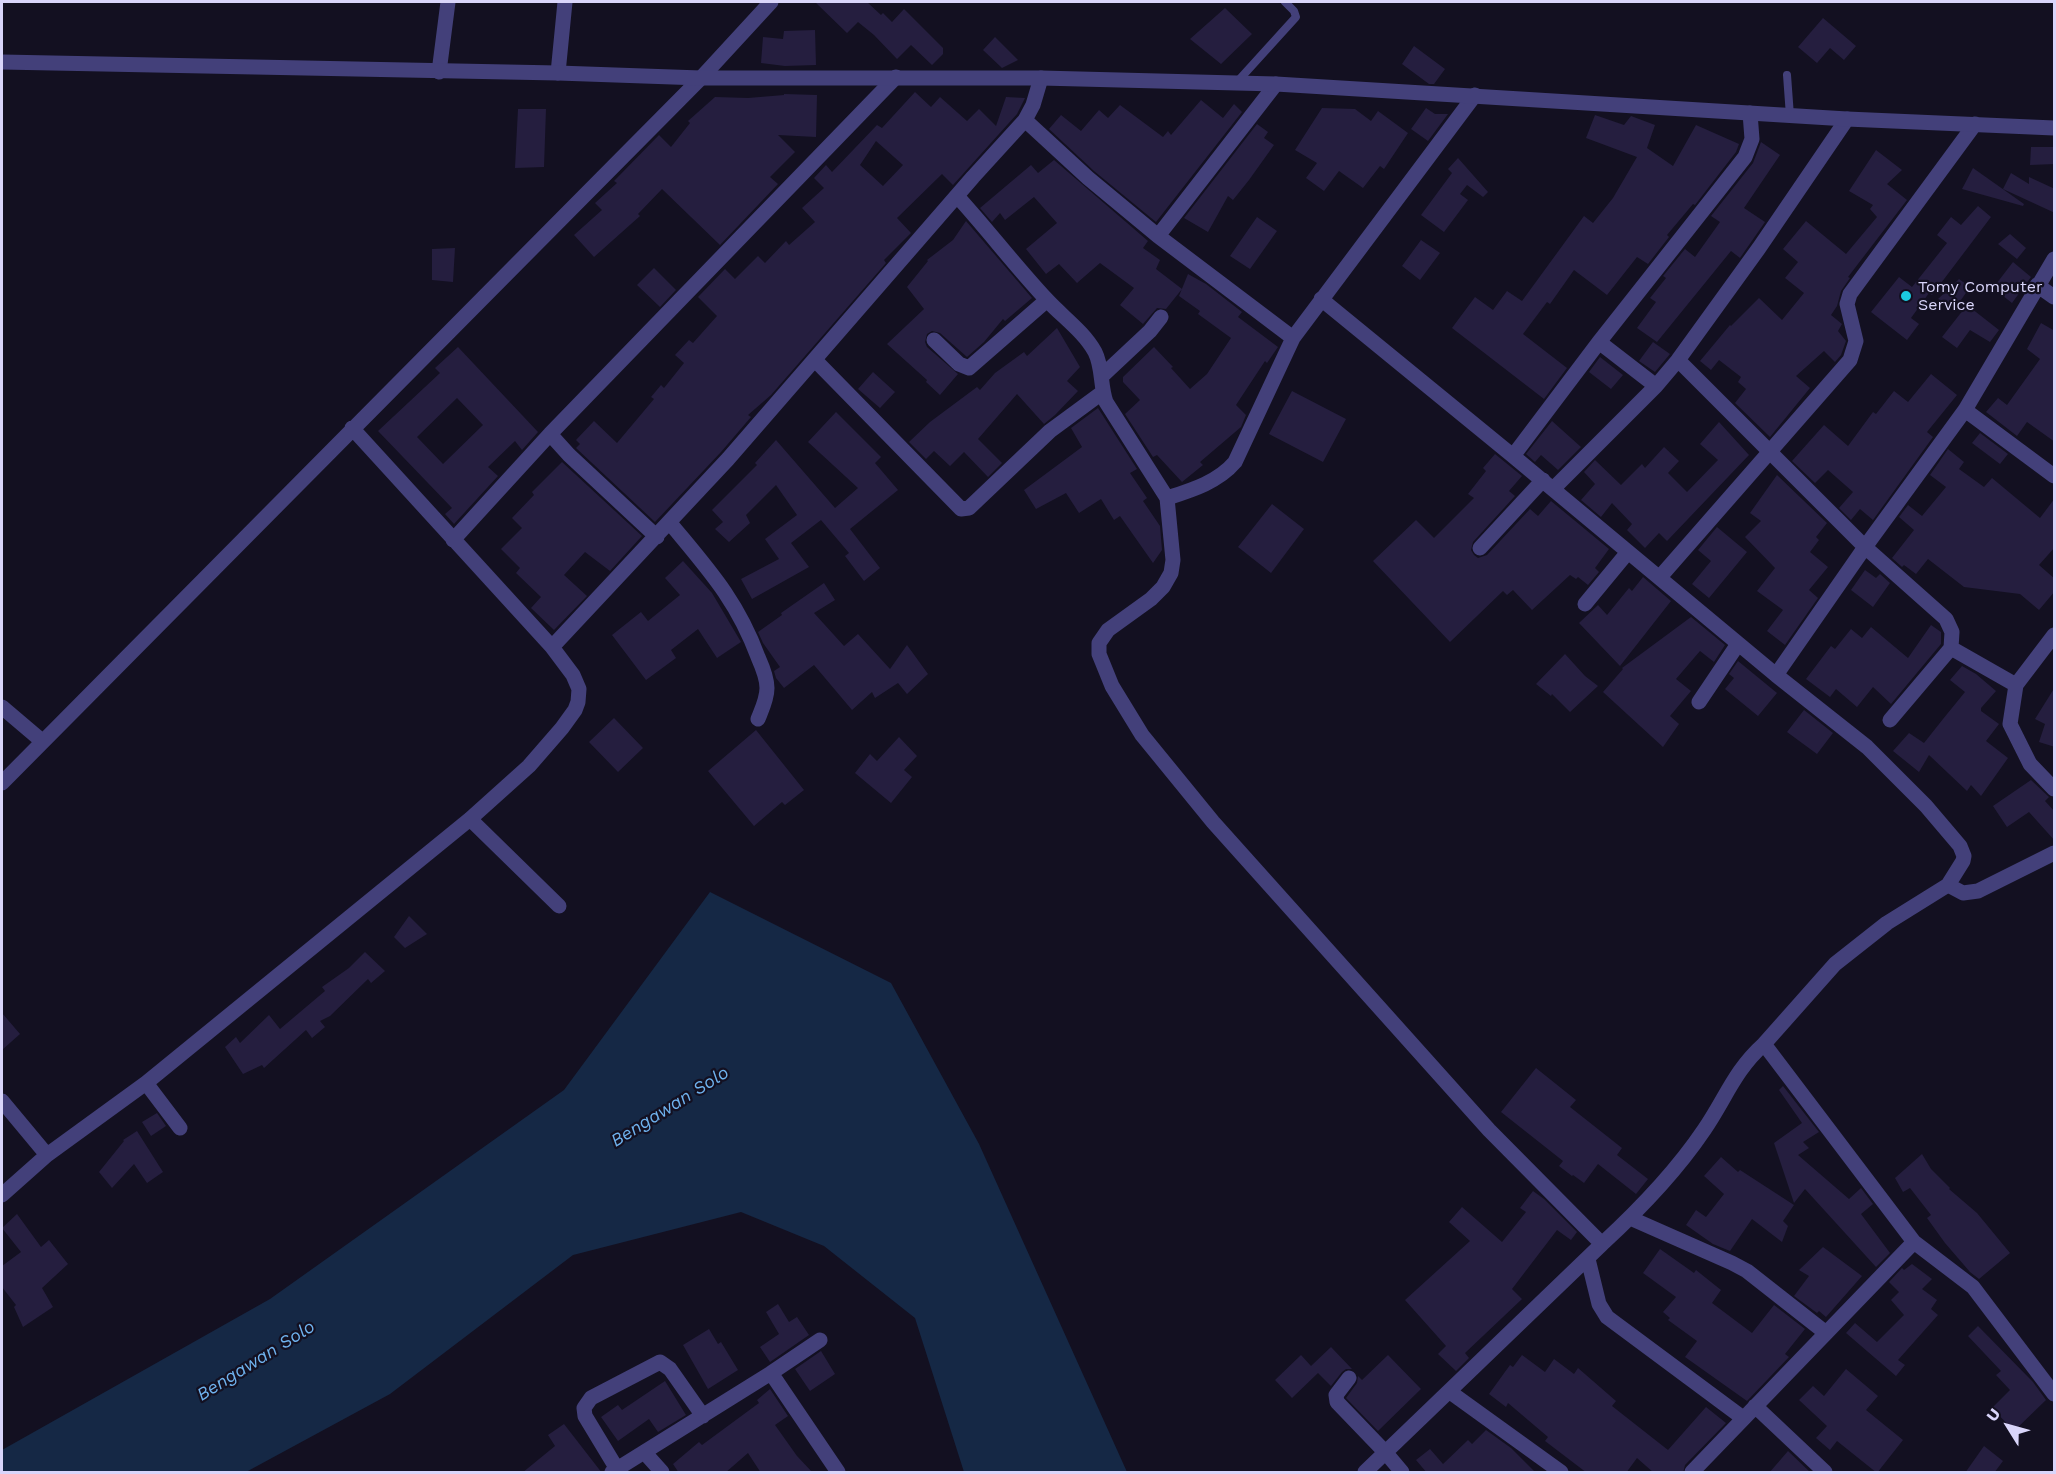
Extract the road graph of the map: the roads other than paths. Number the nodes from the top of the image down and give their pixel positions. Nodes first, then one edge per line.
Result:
1 (448, 2) edge
2 (565, 2) edge
3 (1285, 2) edge
4 (762, 5) edge
5 (2, 62) edge
6 (439, 72) junction
7 (558, 73) junction
8 (1787, 75) dead end
9 (896, 77) junction
10 (701, 78) junction
11 (1041, 78) junction
12 (1236, 83) junction
13 (1276, 84) junction
14 (1475, 95) junction
15 (1750, 113) junction
16 (1790, 116) junction
17 (1847, 119) junction
18 (1025, 120) junction
19 (1975, 124) junction
20 (2055, 128) edge
21 (957, 196) junction
22 (1158, 236) junction
23 (2055, 259) edge
24 (2037, 285) junction
25 (2055, 297) edge
26 (1321, 299) junction
27 (1047, 300) junction
28 (1161, 317) dead end
29 (1293, 338) junction
30 (933, 340) dead end
31 (1599, 342) junction
32 (815, 360) junction
33 (1678, 360) junction
34 (1102, 376) junction
35 (1656, 386) junction
36 (1103, 392) junction
37 (1965, 410) junction
38 (352, 428) junction
39 (550, 434) junction
40 (1770, 453) junction
41 (1513, 456) junction
42 (2055, 476) edge
43 (1548, 485) junction
44 (1167, 498) junction
45 (670, 523) junction
46 (657, 537) junction
47 (453, 540) junction
48 (1865, 547) junction
49 (1480, 548) dead end
50 (1628, 552) junction
51 (1660, 577) junction
52 (1585, 604) dead end
53 (2055, 635) edge
54 (1738, 644) junction
55 (552, 647) junction
56 (1951, 648) junction
57 (1776, 675) junction
58 (2016, 685) junction
59 (1699, 702) dead end
60 (2, 708) edge
61 (758, 718) dead end
62 (1890, 720) dead end
63 (42, 741) junction
64 (2, 783) edge
65 (2055, 789) edge
66 (470, 819) junction
67 (2055, 853) edge
68 (1948, 885) junction
69 (559, 906) dead end
70 (1764, 1044) junction
71 (146, 1083) junction
72 (2, 1101) edge
73 (180, 1128) dead end
74 (47, 1155) junction
75 (2, 1196) edge
76 (1630, 1218) junction
77 (1914, 1242) junction
78 (1602, 1244) junction
79 (1588, 1259) junction
80 (1826, 1333) junction
81 (820, 1340) dead end
82 (771, 1373) junction
83 (1349, 1378) dead end
84 (1450, 1392) junction
85 (2055, 1394) edge
86 (1755, 1406) junction
87 (703, 1416) junction
88 (1743, 1418) junction
89 (645, 1453) junction
90 (1386, 1453) junction
91 (615, 1471) edge
92 (662, 1473) edge
93 (838, 1473) edge
94 (1365, 1473) edge
95 (1402, 1473) edge
96 (1561, 1473) edge
97 (1692, 1473) edge
98 (1825, 1473) edge

1 - 6 street
2 - 7 street
3 - 12 lane
4 - 10 street
5 - 6 street
6 - 7 street
7 - 10 street
8 - 16 lane
9 - 10 street
9 - 11 street
9 - 39 street
10 - 38 street
11 - 12 street
11 - 18 street
12 - 13 street
13 - 14 street
13 - 22 street
14 - 15 street
14 - 26 street
15 - 16 street
15 - 31 street
16 - 17 street
17 - 19 street
17 - 33 street
18 - 21 street
18 - 22 street
19 - 20 street
19 - 40 street
21 - 27 street
21 - 32 street
22 - 29 street
23 - 24 street
24 - 25 street
24 - 37 street
26 - 29 street
26 - 41 street
27 - 30 street
27 - 34 street
28 - 34 street
29 - 44 street
31 - 35 street
31 - 41 street
32 - 36 street
32 - 45 street
33 - 35 street
33 - 40 street
34 - 36 street
35 - 43 street
36 - 44 street
37 - 42 street
37 - 48 street
38 - 47 street
38 - 63 street
39 - 46 street
39 - 47 street
40 - 48 street
40 - 51 street
41 - 43 street
43 - 49 street
43 - 50 street
44 - 78 street
45 - 46 street
45 - 61 street
46 - 55 street
47 - 55 street
48 - 56 street
48 - 57 street
50 - 51 street
50 - 52 street
51 - 54 street
53 - 58 street
54 - 57 street
54 - 59 street
55 - 66 street
56 - 58 street
56 - 62 street
57 - 68 street
58 - 65 street
60 - 63 street
63 - 64 street
66 - 69 street
66 - 71 street
67 - 68 street
68 - 70 street
70 - 76 street
70 - 77 street
71 - 73 street
71 - 74 street
72 - 74 street
74 - 75 street
76 - 78 street
76 - 80 street
77 - 80 street
77 - 85 street
78 - 79 street
79 - 84 street
79 - 88 street
80 - 86 street
81 - 82 street
82 - 87 street
82 - 93 street
83 - 90 street
84 - 90 street
84 - 96 street
86 - 88 street
86 - 98 street
87 - 89 street
87 - 91 street
88 - 97 street
89 - 91 street
89 - 92 street
90 - 94 street
90 - 95 street

